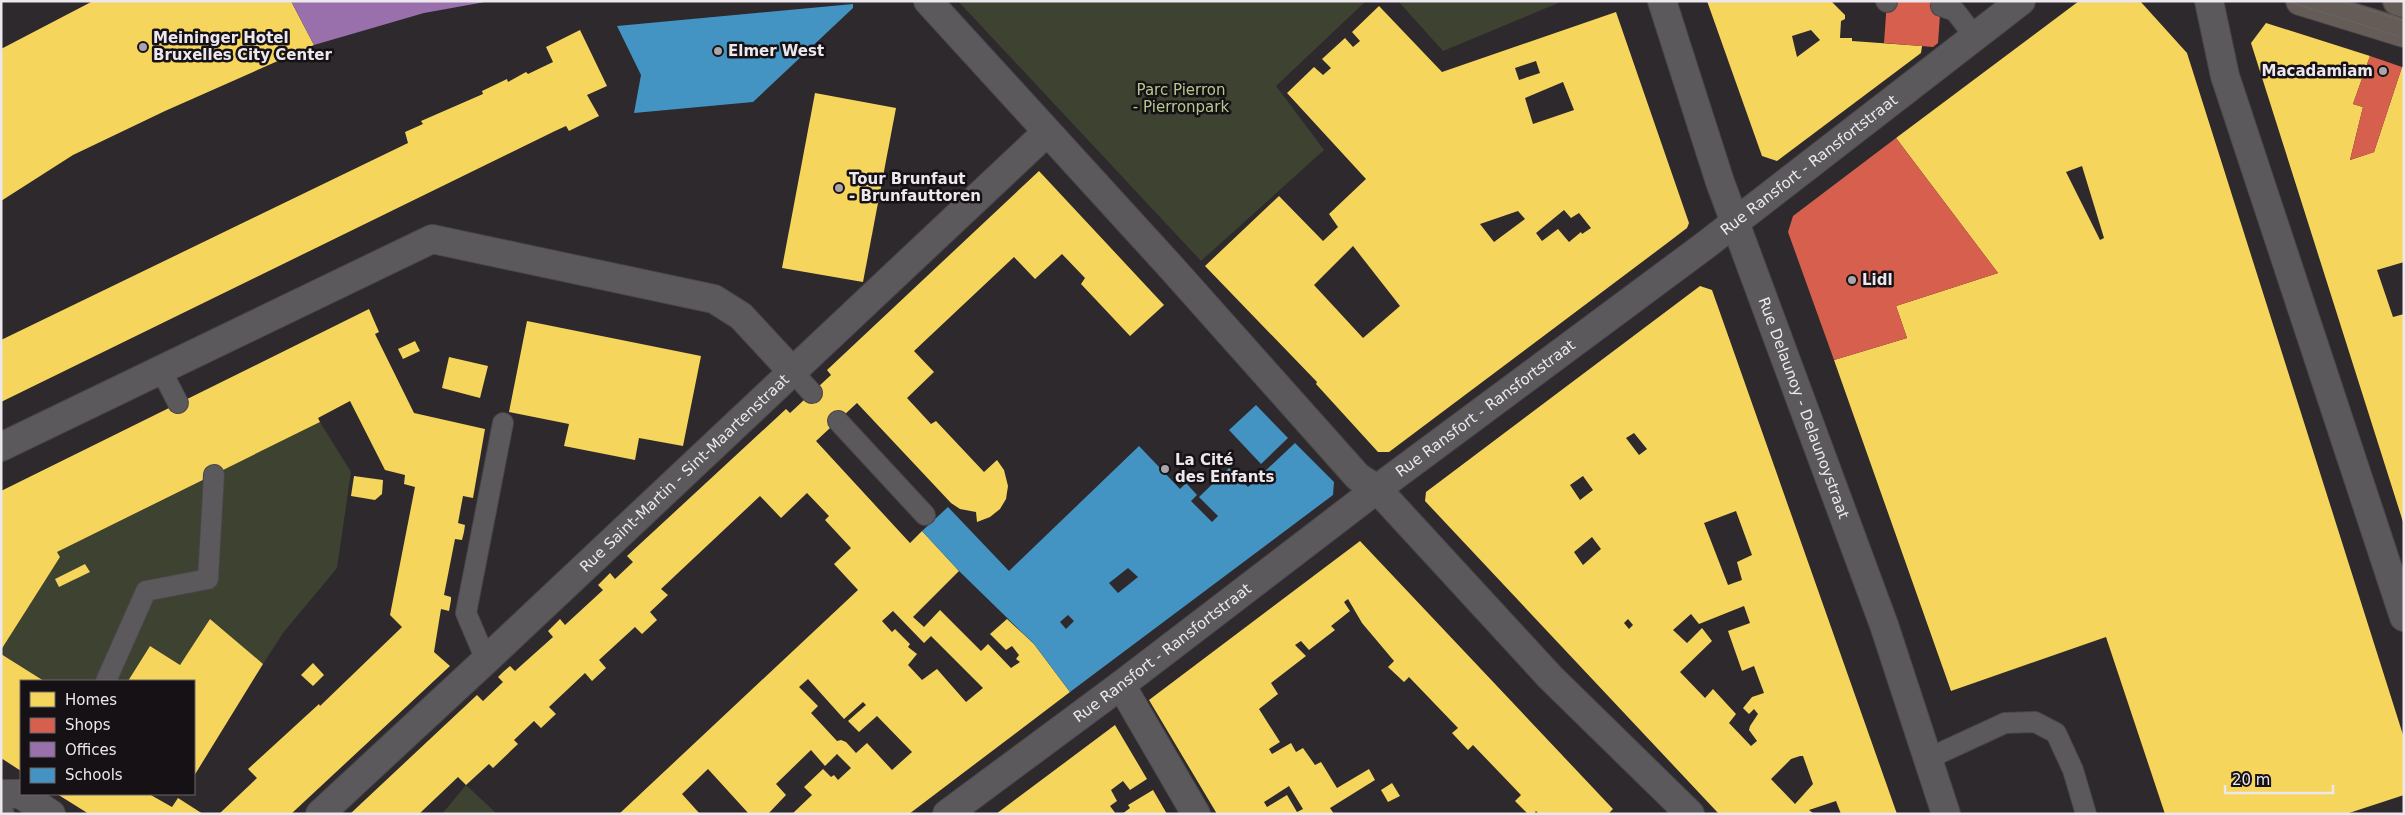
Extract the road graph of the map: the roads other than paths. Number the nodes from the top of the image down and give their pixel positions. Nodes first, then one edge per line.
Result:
1 (928, 1) edge
2 (1662, 1) edge
3 (2020, 1) edge
4 (2209, 1) edge
5 (2300, 1) edge
6 (2397, 1) edge
7 (2404, 3) edge
8 (1941, 6) dead end
9 (2404, 33) edge
10 (1975, 37) junction
11 (1046, 132) junction
12 (1735, 222) junction
13 (161, 370) junction
14 (792, 372) junction
15 (812, 393) dead end
16 (178, 403) dead end
17 (838, 421) dead end
18 (503, 423) dead end
19 (1, 447) edge
20 (214, 475) dead end
21 (1377, 489) junction
22 (925, 515) dead end
23 (2404, 617) edge
24 (486, 660) junction
25 (106, 680) edge
26 (1121, 685) junction
27 (1926, 759) junction
28 (1, 794) edge
29 (20, 794) edge
30 (22, 795) edge
31 (1, 811) edge
32 (4, 814) edge
33 (51, 814) edge
34 (320, 814) edge
35 (947, 814) edge
36 (1196, 814) edge
37 (1690, 814) edge
38 (1946, 814) edge
39 (2086, 814) edge

1 - 11 street
2 - 12 street, Rue Delaunoy - Delaunoystraat
3 - 10 street, Rue Ransfort - Ransfortstraat
4 - 23 street
5 - 9 main road
6 - 7 main road
8 - 10 lane
10 - 12 street, Rue Ransfort - Ransfortstraat
11 - 14 street, Rue Saint-Martin - Sint-Maartenstraat
11 - 21 street
12 - 21 street, Rue Ransfort - Ransfortstraat
12 - 27 street, Rue Delaunoy - Delaunoystraat
13 - 14 street
13 - 16 lane
13 - 19 street
14 - 15 lane
14 - 24 street, Rue Saint-Martin - Sint-Maartenstraat
17 - 22 lane
18 - 24 lane
20 - 25 lane
21 - 26 street, Rue Ransfort - Ransfortstraat
21 - 37 street
24 - 34 street, Rue Saint-Martin - Sint-Maartenstraat
26 - 35 street, Rue Ransfort - Ransfortstraat
26 - 36 street
27 - 38 street, Rue Delaunoy - Delaunoystraat
27 - 39 lane
28 - 29 street
30 - 33 street
31 - 32 lane

